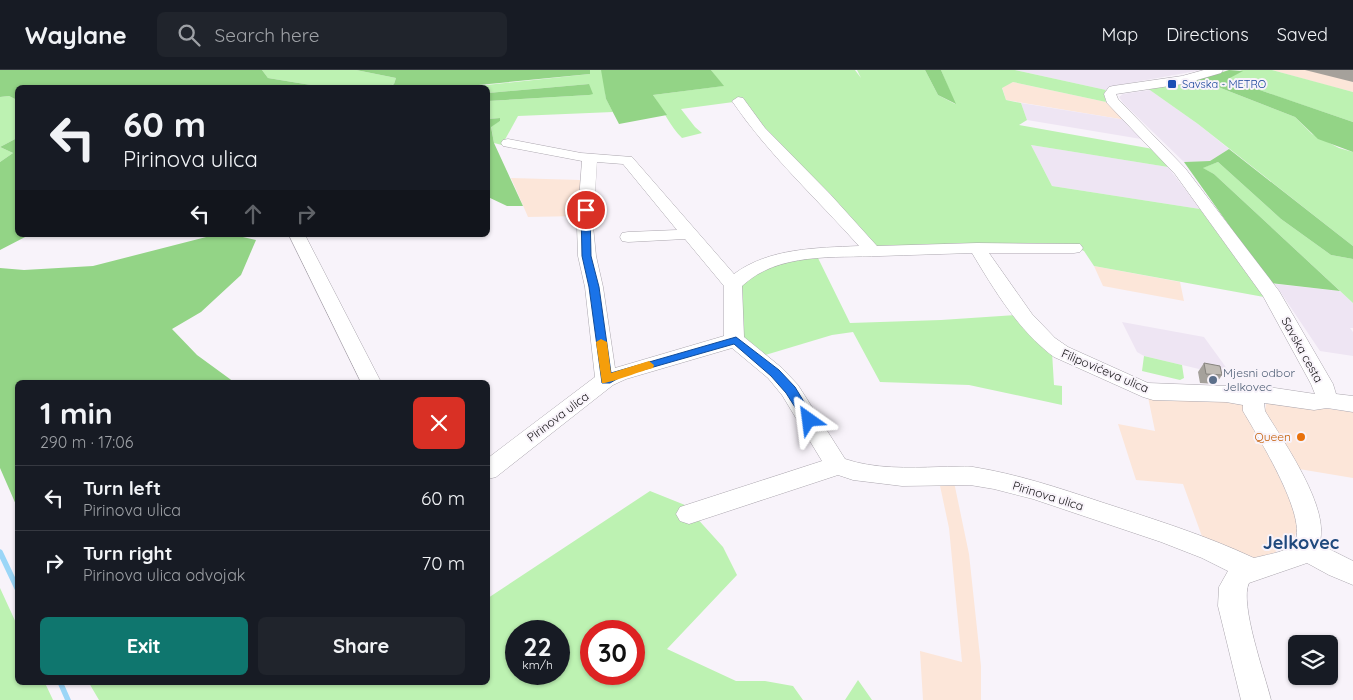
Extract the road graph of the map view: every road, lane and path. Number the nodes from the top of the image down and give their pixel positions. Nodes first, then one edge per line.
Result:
1 (1217, 70) edge
2 (738, 101) dead end
3 (508, 143) dead end
4 (590, 158) junction
5 (690, 234) junction
6 (298, 237) edge
7 (628, 238) dead end
8 (977, 248) junction
9 (1074, 248) dead end
10 (872, 251) junction
11 (733, 285) junction
12 (736, 340) junction
13 (370, 380) edge
14 (606, 380) junction
15 (1253, 400) junction
16 (1324, 400) junction
17 (1353, 404) edge
18 (837, 465) junction
19 (490, 468) edge
20 (689, 514) dead end
21 (1305, 549) junction
22 (1251, 569) junction
23 (1353, 572) edge
24 (1256, 700) edge

1 - 16 street, Savska cesta
2 - 10 street
3 - 4 street
4 - 5 street
4 - 14 street
5 - 7 street
5 - 11 street
6 - 13 street
8 - 9 street
8 - 10 street
8 - 15 street, Filipovićeva ulica
10 - 11 street
11 - 12 street
12 - 14 street, Pirinova ulica
12 - 18 street
14 - 19 street, Pirinova ulica
15 - 16 street, Savska cesta
15 - 21 street
16 - 17 street
18 - 20 street
18 - 22 street, Pirinova ulica
21 - 22 street
21 - 23 street
22 - 24 street

